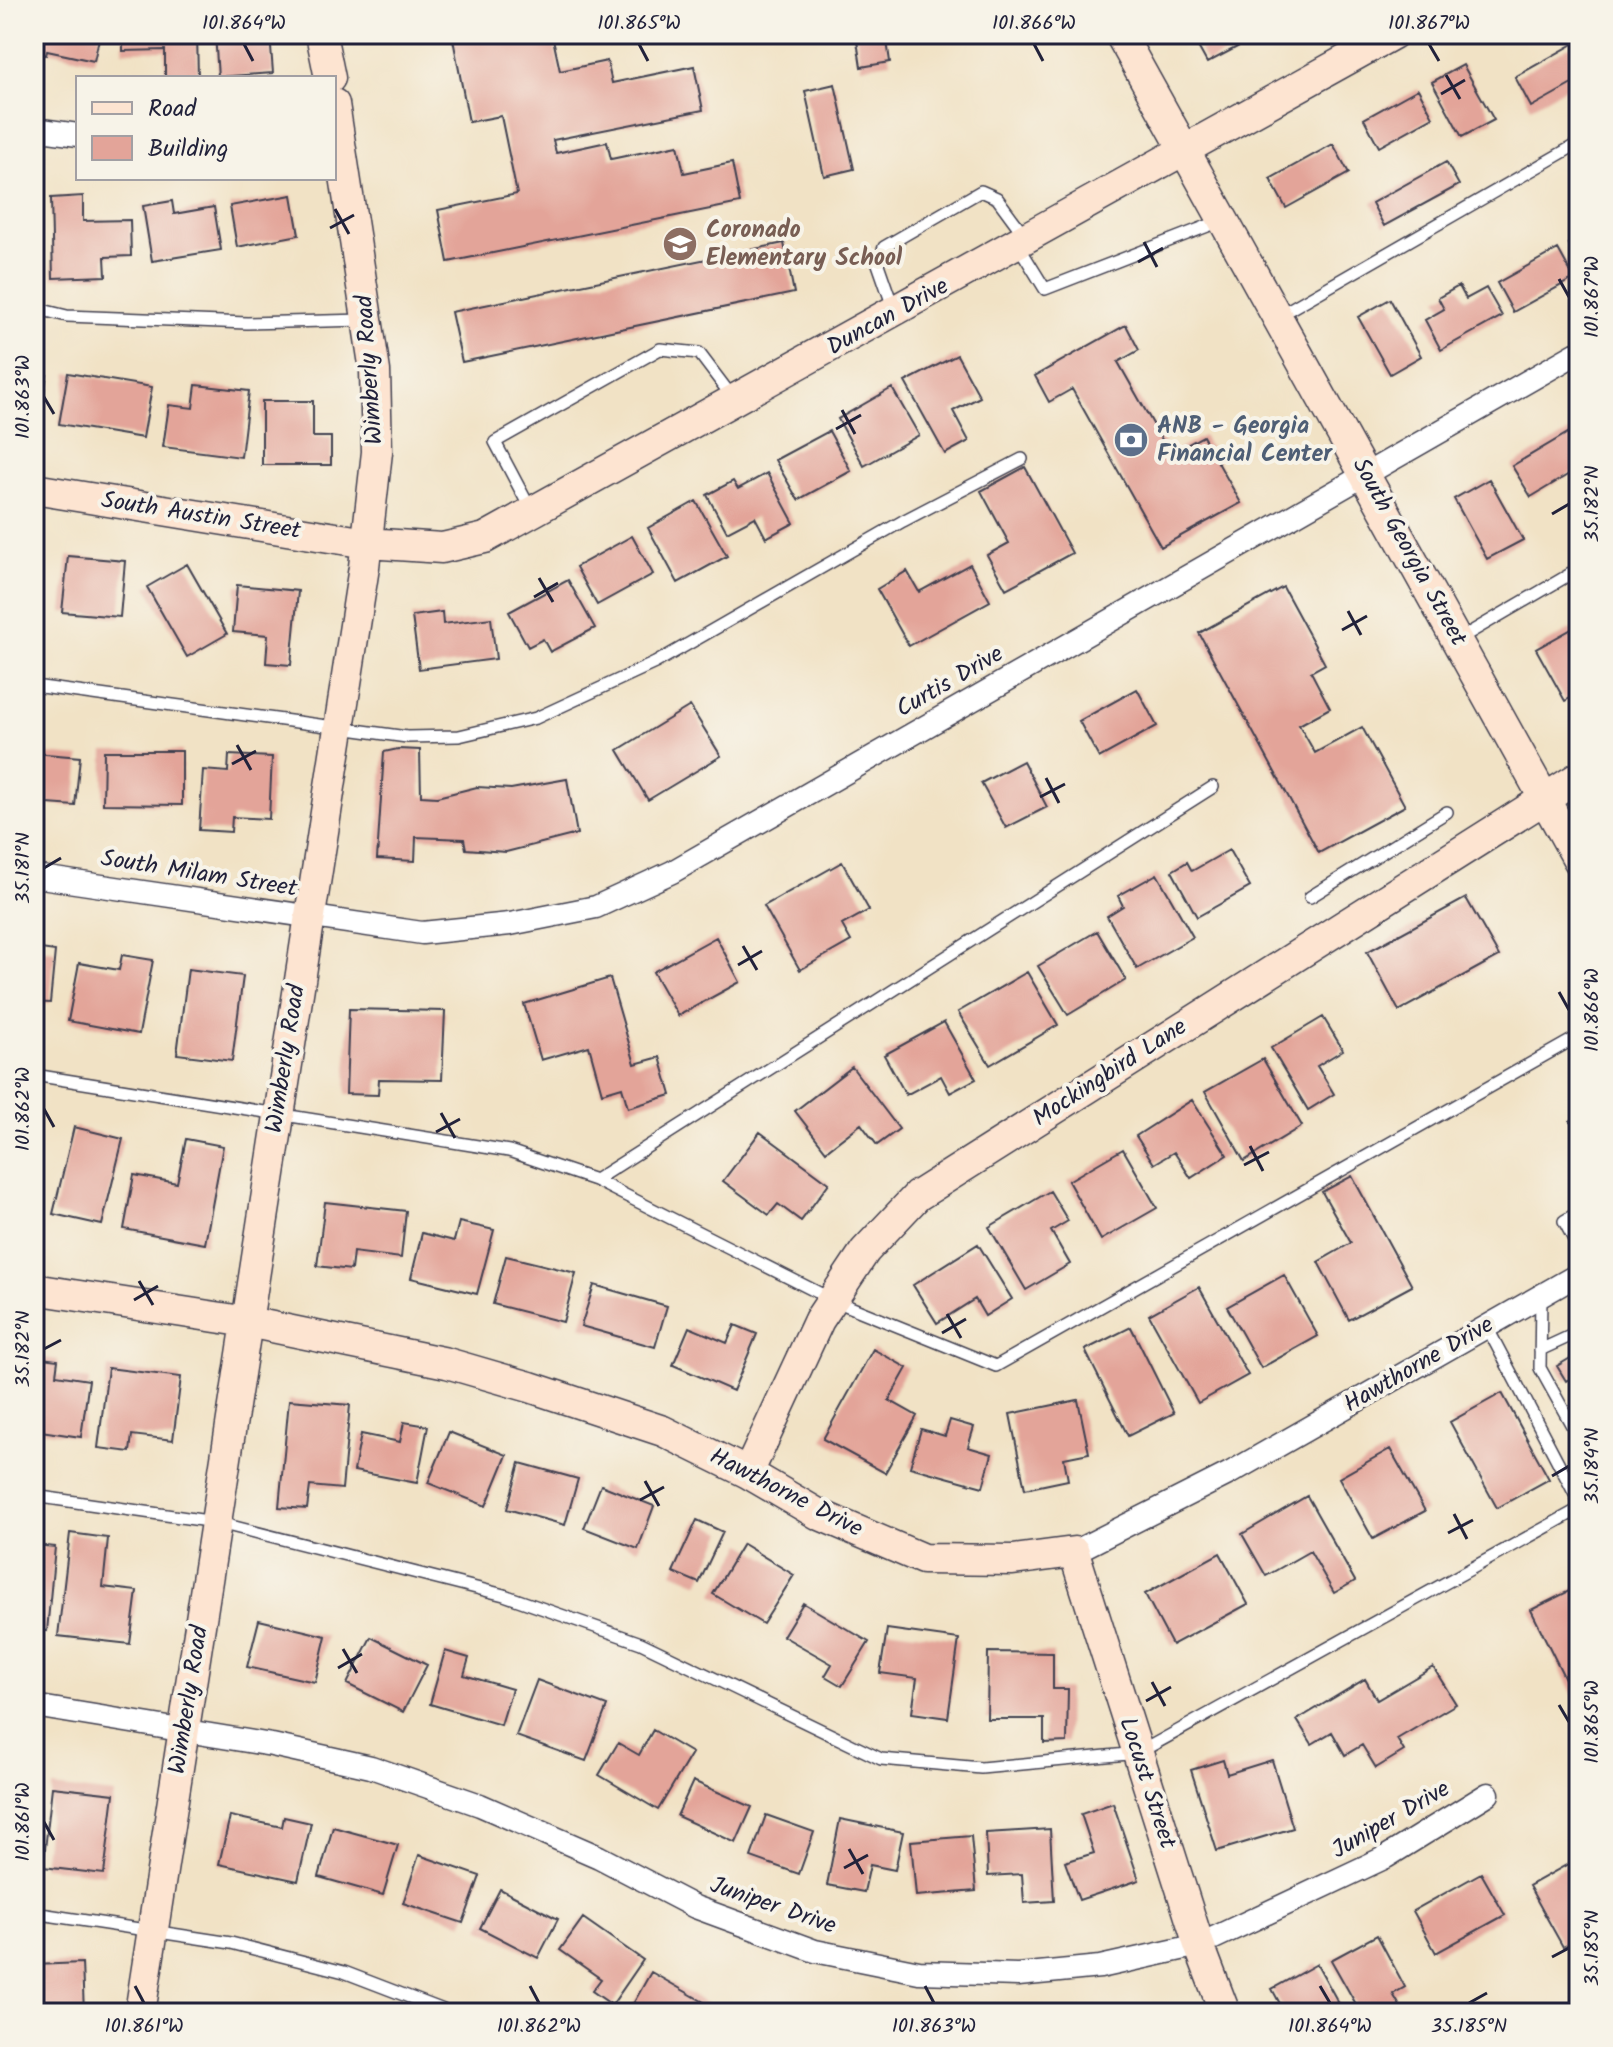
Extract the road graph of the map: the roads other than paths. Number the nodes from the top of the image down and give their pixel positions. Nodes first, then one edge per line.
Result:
1 (321, 34) edge
2 (1120, 34) edge
3 (1393, 34) edge
4 (330, 76) edge
5 (336, 127) edge
6 (34, 129) edge
7 (76, 135) edge
8 (1579, 143) edge
9 (1186, 152) junction
10 (1224, 220) junction
11 (1023, 242) junction
12 (34, 308) edge
13 (895, 313) junction
14 (1277, 316) junction
15 (368, 320) junction
16 (1579, 352) edge
17 (736, 401) junction
18 (1022, 459) dead end
19 (1365, 473) junction
20 (34, 489) edge
21 (533, 514) junction
22 (367, 543) junction
23 (1579, 569) edge
24 (1458, 640) junction
25 (34, 686) edge
26 (338, 726) junction
27 (1579, 777) edge
28 (1213, 787) dead end
29 (1543, 796) junction
30 (1447, 812) dead end
31 (1579, 861) edge
32 (34, 876) edge
33 (1310, 897) dead end
34 (308, 918) junction
35 (1579, 1036) edge
36 (34, 1075) edge
37 (277, 1116) junction
38 (595, 1180) junction
39 (1579, 1212) edge
40 (1579, 1249) edge
41 (1579, 1274) edge
42 (34, 1289) edge
43 (1541, 1296) junction
44 (833, 1300) junction
45 (248, 1322) junction
46 (1487, 1327) junction
47 (1579, 1332) edge
48 (1540, 1350) junction
49 (1579, 1429) edge
50 (748, 1473) junction
51 (34, 1496) edge
52 (1579, 1502) edge
53 (1579, 1509) edge
54 (215, 1522) junction
55 (1074, 1552) junction
56 (34, 1706) edge
57 (184, 1730) junction
58 (1138, 1753) junction
59 (1488, 1794) dead end
60 (34, 1913) edge
61 (153, 1930) junction
62 (1199, 1945) junction
63 (140, 2013) edge
64 (451, 2013) edge
65 (1225, 2013) edge

1 - 4 main road
2 - 9 main road, South Georgia Street
3 - 9 main road, Duncan Drive
5 - 15 main road, Wimberly Road
6 - 7 street
8 - 14 lane
9 - 10 main road, South Georgia Street
9 - 11 main road, Duncan Drive
10 - 11 lane
10 - 14 main road, South Georgia Street
11 - 13 main road, Duncan Drive
11 - 13 lane
12 - 15 lane
13 - 17 main road, Duncan Drive
14 - 19 main road, South Georgia Street
15 - 22 main road, Wimberly Road
16 - 19 street, Curtis Drive
17 - 21 main road, Duncan Drive
17 - 21 lane
18 - 26 lane
19 - 24 main road, South Georgia Street
19 - 34 street, Curtis Drive
20 - 22 main road, South Austin Street
21 - 22 main road, Duncan Drive
22 - 26 main road, Wimberly Road
23 - 24 lane
24 - 29 main road, South Georgia Street
25 - 26 lane
26 - 34 main road, Wimberly Road
27 - 29 main road, Mockingbird Lane
28 - 38 lane
29 - 31 main road, South Georgia Street
29 - 44 main road, Mockingbird Lane
30 - 33 lane
32 - 34 street, South Milam Street
34 - 37 main road, Wimberly Road
35 - 44 lane
36 - 37 lane
37 - 38 lane
37 - 45 main road, Wimberly Road
38 - 44 lane
39 - 40 lane
41 - 43 street, Hawthorne Drive
42 - 45 main road, Hawthorne Drive
43 - 46 street, Hawthorne Drive
43 - 48 lane
44 - 50 main road, Mockingbird Lane
45 - 50 main road, Hawthorne Drive
45 - 54 main road, Wimberly Road
46 - 52 lane
46 - 55 street, Hawthorne Drive
47 - 48 lane
48 - 49 lane
50 - 55 main road, Hawthorne Drive
51 - 54 lane
53 - 58 lane
54 - 57 main road, Wimberly Road
54 - 58 lane
55 - 58 main road, Locust Street
56 - 57 street, Juniper Drive
57 - 61 main road, Wimberly Road
57 - 62 street, Juniper Drive
58 - 62 main road, Locust Street
59 - 62 street, Juniper Drive
60 - 61 lane
61 - 63 main road, Wimberly Road
61 - 64 lane
62 - 65 main road, Locust Street

